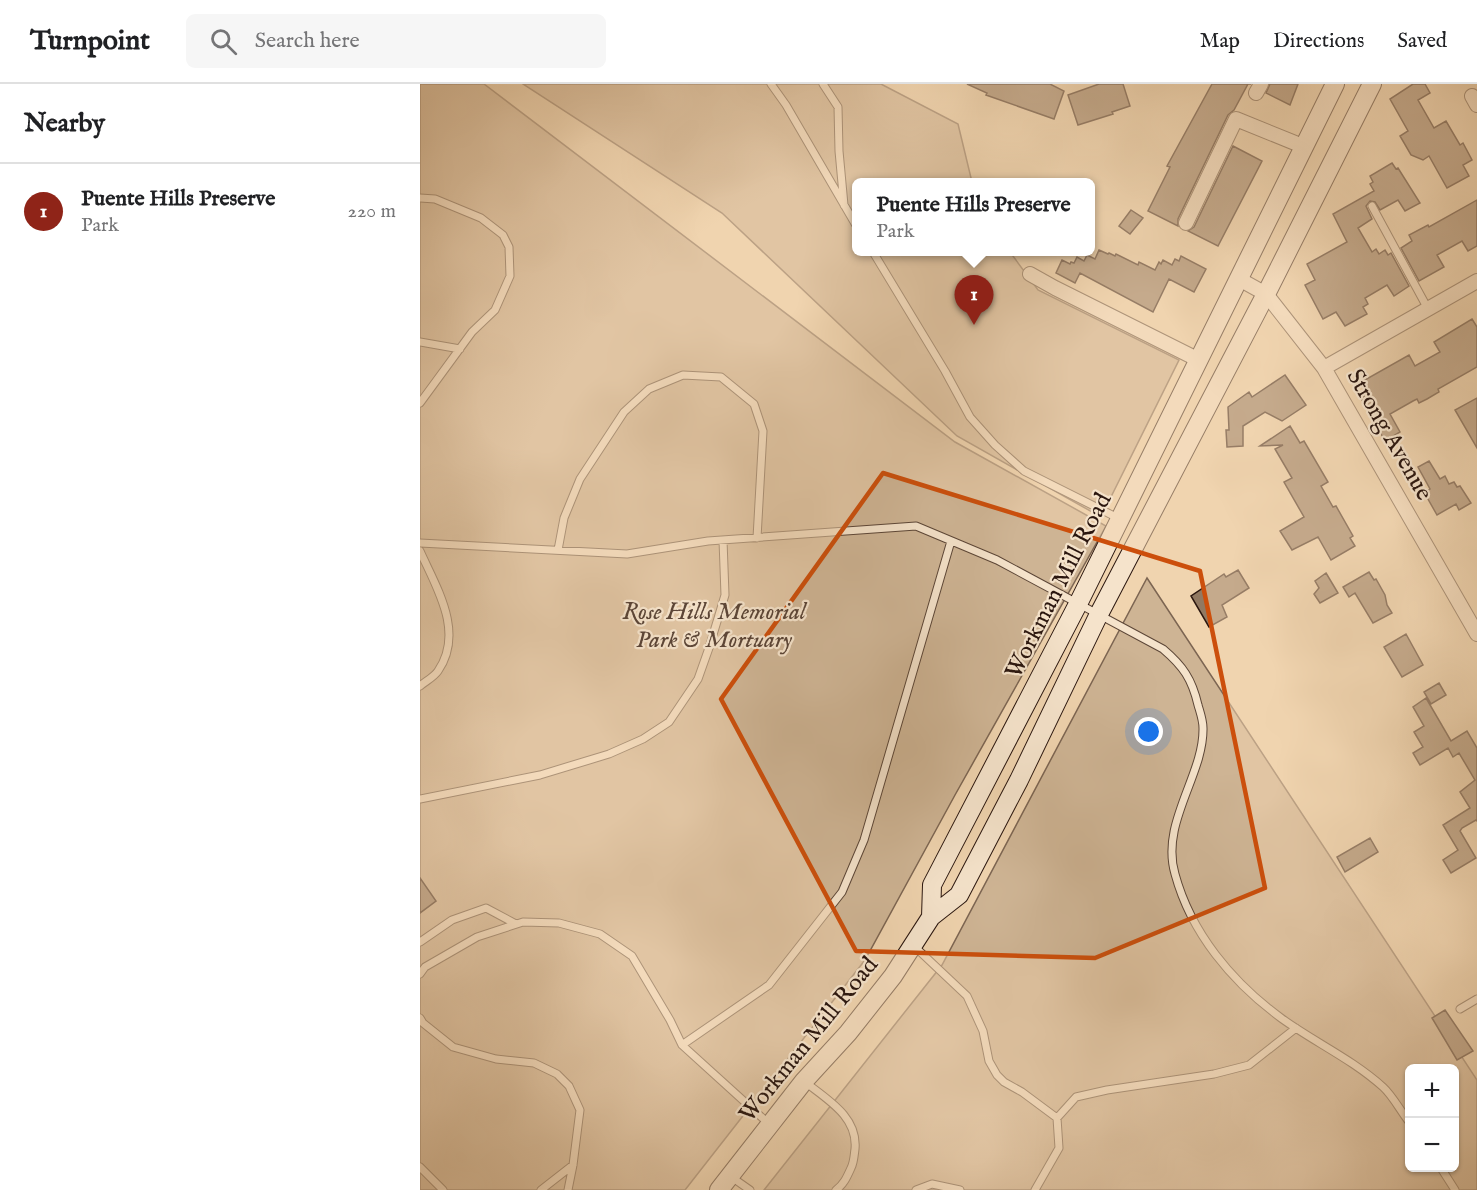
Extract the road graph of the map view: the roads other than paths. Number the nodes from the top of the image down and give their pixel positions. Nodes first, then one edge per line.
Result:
1 (771, 84) edge
2 (823, 84) edge
3 (1335, 84) edge
4 (1372, 84) edge
5 (1305, 147) junction
6 (420, 198) edge
7 (1372, 206) dead end
8 (844, 207) junction
9 (852, 219) edge
10 (1186, 223) dead end
11 (876, 256) edge
12 (1030, 274) dead end
13 (1239, 279) junction
14 (1477, 281) edge
15 (1266, 294) junction
16 (1428, 309) junction
17 (420, 342) edge
18 (460, 349) junction
19 (1199, 360) junction
20 (1324, 368) junction
21 (420, 403) edge
22 (1120, 519) junction
23 (757, 538) junction
24 (723, 540) junction
25 (951, 541) junction
26 (420, 543) edge
27 (558, 550) junction
28 (420, 551) edge
29 (1078, 604) junction
30 (1099, 614) junction
31 (1477, 634) edge
32 (420, 686) edge
33 (420, 799) edge
34 (931, 917) junction
35 (516, 924) junction
36 (420, 942) edge
37 (913, 946) junction
38 (420, 974) edge
39 (1477, 999) edge
40 (1460, 1009) dead end
41 (420, 1018) edge
42 (1296, 1028) junction
43 (682, 1045) junction
44 (804, 1081) junction
45 (1057, 1118) junction
46 (1406, 1118) edge
47 (770, 1125) junction
48 (573, 1165) junction
49 (420, 1167) edge
50 (1444, 1172) edge
51 (724, 1183) edge
52 (846, 1188) edge
53 (443, 1190) edge
54 (541, 1190) edge
55 (568, 1190) edge
56 (750, 1190) edge
57 (836, 1190) edge
58 (916, 1190) edge
59 (960, 1190) edge
60 (1035, 1190) edge
61 (1455, 1190) edge

1 - 8 lane
2 - 8 lane
3 - 5 main road, Workman Mill Road
4 - 15 main road, Workman Mill Road
5 - 10 street
5 - 13 main road, Workman Mill Road
6 - 18 lane
7 - 16 lane
8 - 9 lane
11 - 22 lane
12 - 19 street
13 - 15 street, Strong Avenue
13 - 19 main road, Workman Mill Road
14 - 16 street
15 - 20 street, Strong Avenue
15 - 30 main road, Workman Mill Road
16 - 20 street
17 - 18 lane
18 - 21 lane
19 - 22 main road, Workman Mill Road
20 - 31 street, Strong Avenue
22 - 29 main road, Workman Mill Road
23 - 24 lane
23 - 25 lane
23 - 27 lane
24 - 27 lane
24 - 33 lane
25 - 29 lane
25 - 43 lane
26 - 27 lane
28 - 32 lane
29 - 30 lane
29 - 34 main road, Workman Mill Road
30 - 34 main road, Workman Mill Road
30 - 42 lane
34 - 37 main road, Workman Mill Road
35 - 36 lane
35 - 38 lane
35 - 43 lane
37 - 44 main road, Workman Mill Road
37 - 45 lane
39 - 40 lane
41 - 48 lane
42 - 45 lane
42 - 46 lane
43 - 47 lane
44 - 47 main road, Workman Mill Road
44 - 52 lane
45 - 60 lane
47 - 51 main road, Workman Mill Road
48 - 54 lane
48 - 55 lane
49 - 53 lane
50 - 61 lane
51 - 56 lane
52 - 57 lane
58 - 59 lane

